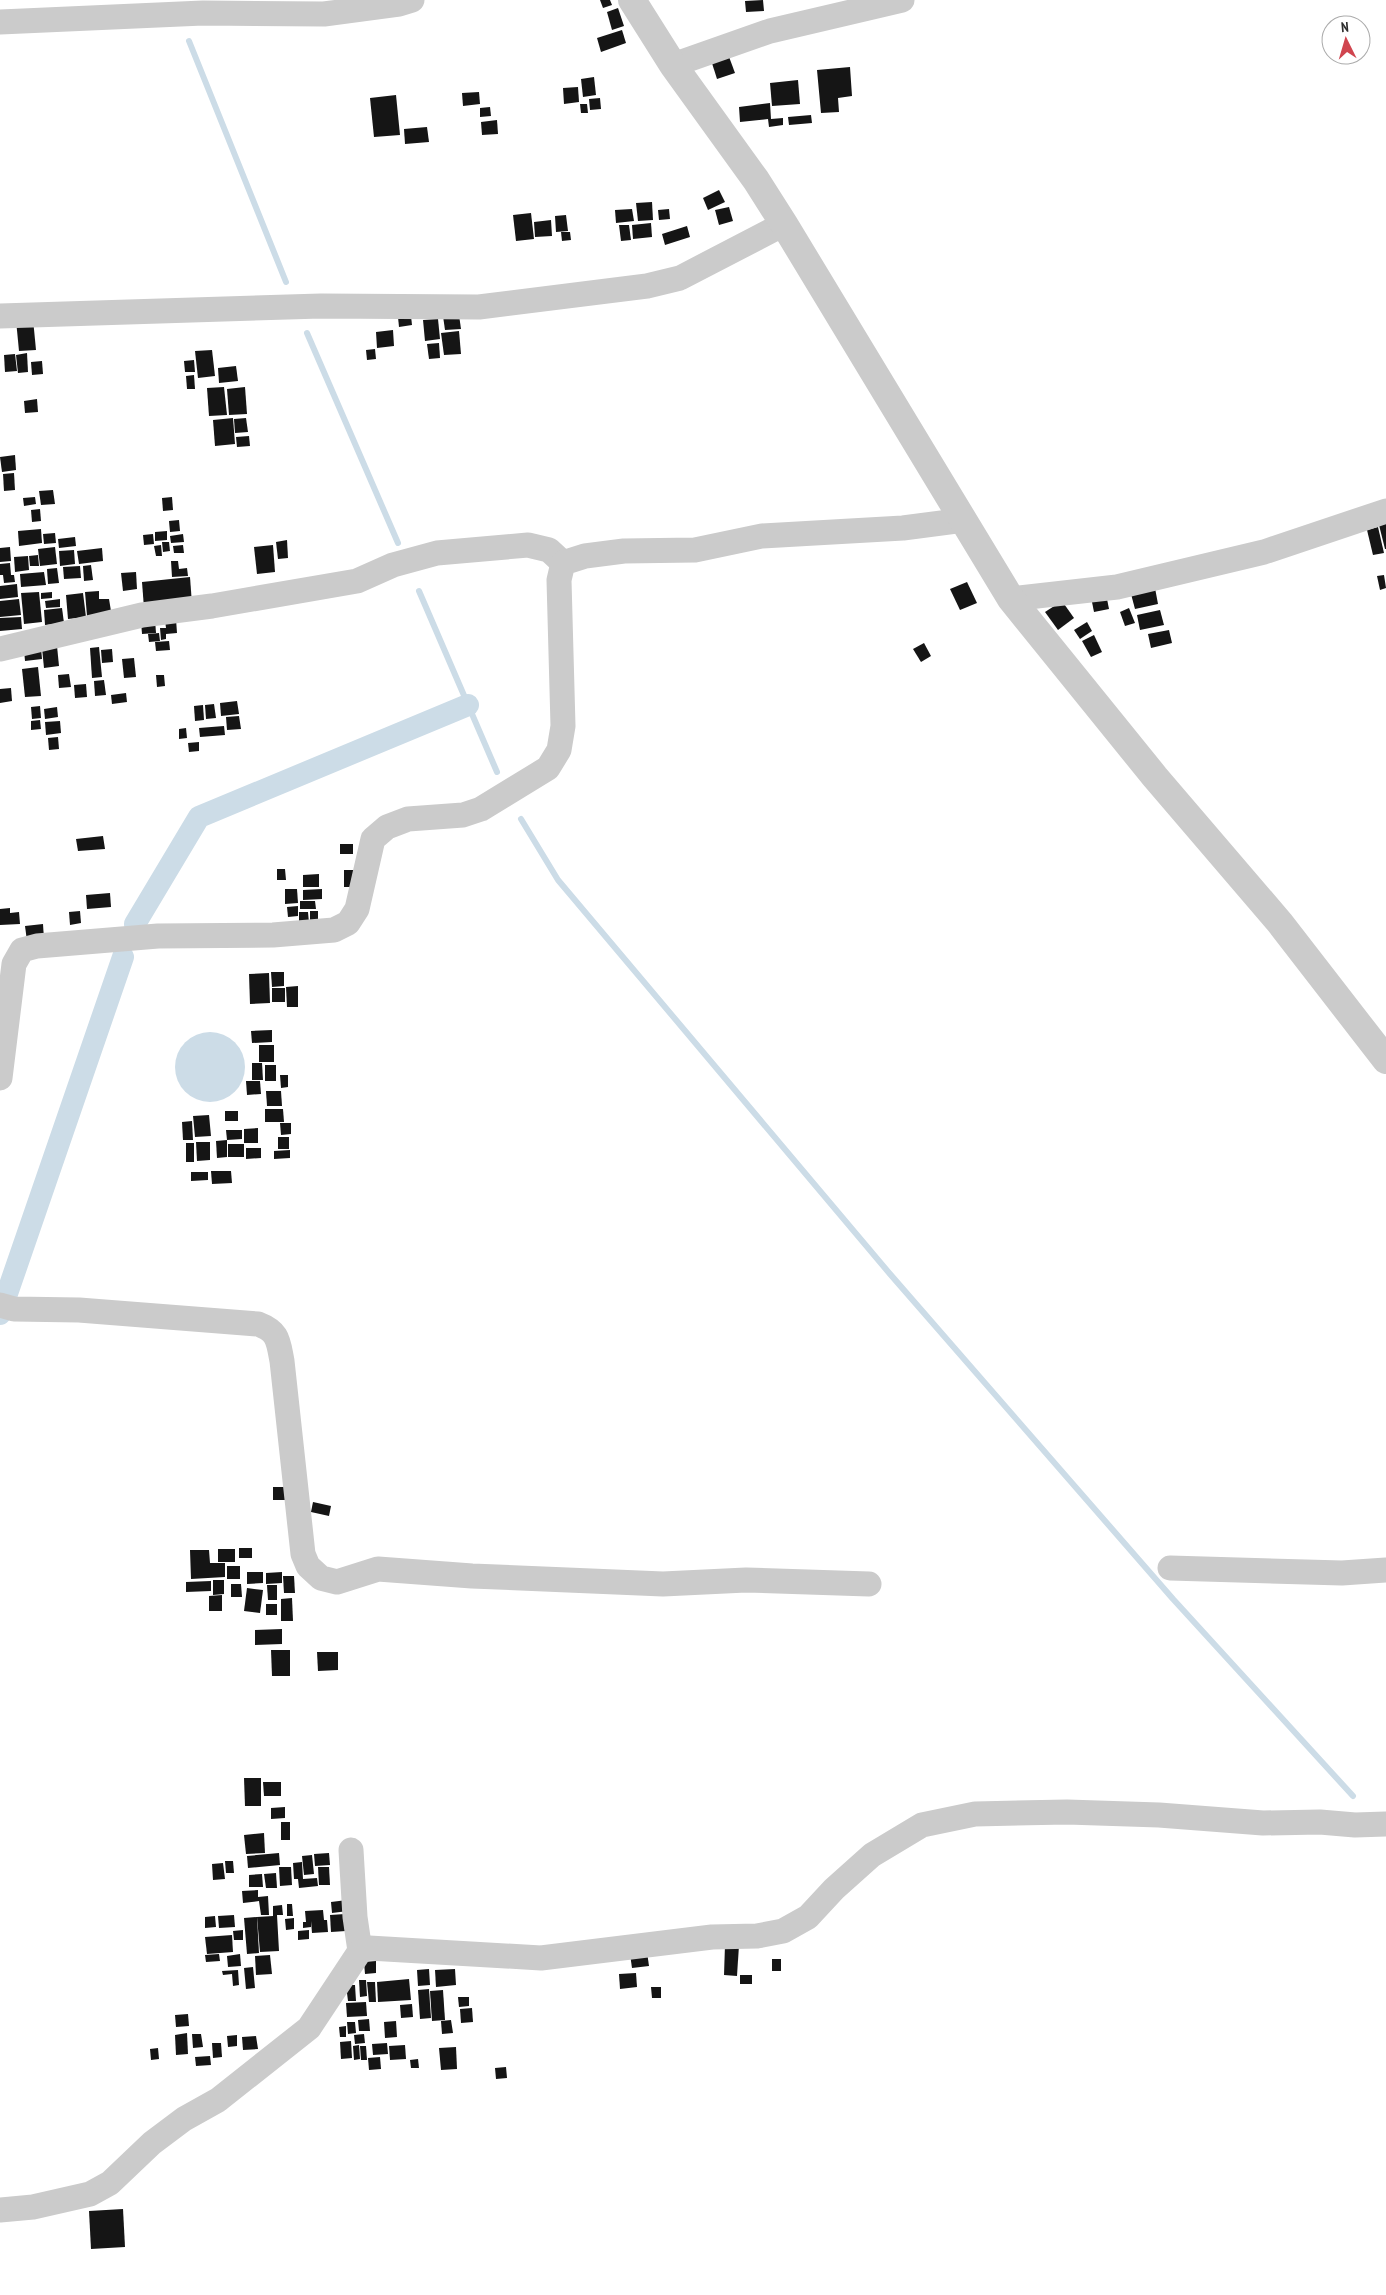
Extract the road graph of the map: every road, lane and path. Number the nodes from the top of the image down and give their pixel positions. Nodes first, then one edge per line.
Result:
1 (412, 0) edge
2 (632, 0) edge
3 (902, 0) edge
4 (0, 22) edge
5 (673, 65) junction
6 (784, 224) junction
7 (0, 316) edge
8 (1386, 511) edge
9 (964, 520) junction
10 (563, 563) junction
11 (1011, 599) junction
12 (0, 649) edge
13 (11, 949) edge
14 (1383, 1052) edge
15 (0, 1078) edge
16 (7, 1307) edge
17 (1170, 1568) dead end
18 (1386, 1570) edge
19 (869, 1584) dead end
20 (1386, 1824) edge
21 (352, 1850) dead end
22 (360, 1951) junction
23 (0, 2210) edge

1 - 4 street
2 - 5 street
3 - 5 street
5 - 6 street
6 - 7 street
6 - 9 street
8 - 11 street
9 - 10 street
9 - 11 street
10 - 12 street
10 - 13 street
11 - 14 street
13 - 15 street
16 - 19 street
17 - 18 street
20 - 22 street
21 - 22 street
22 - 23 street

